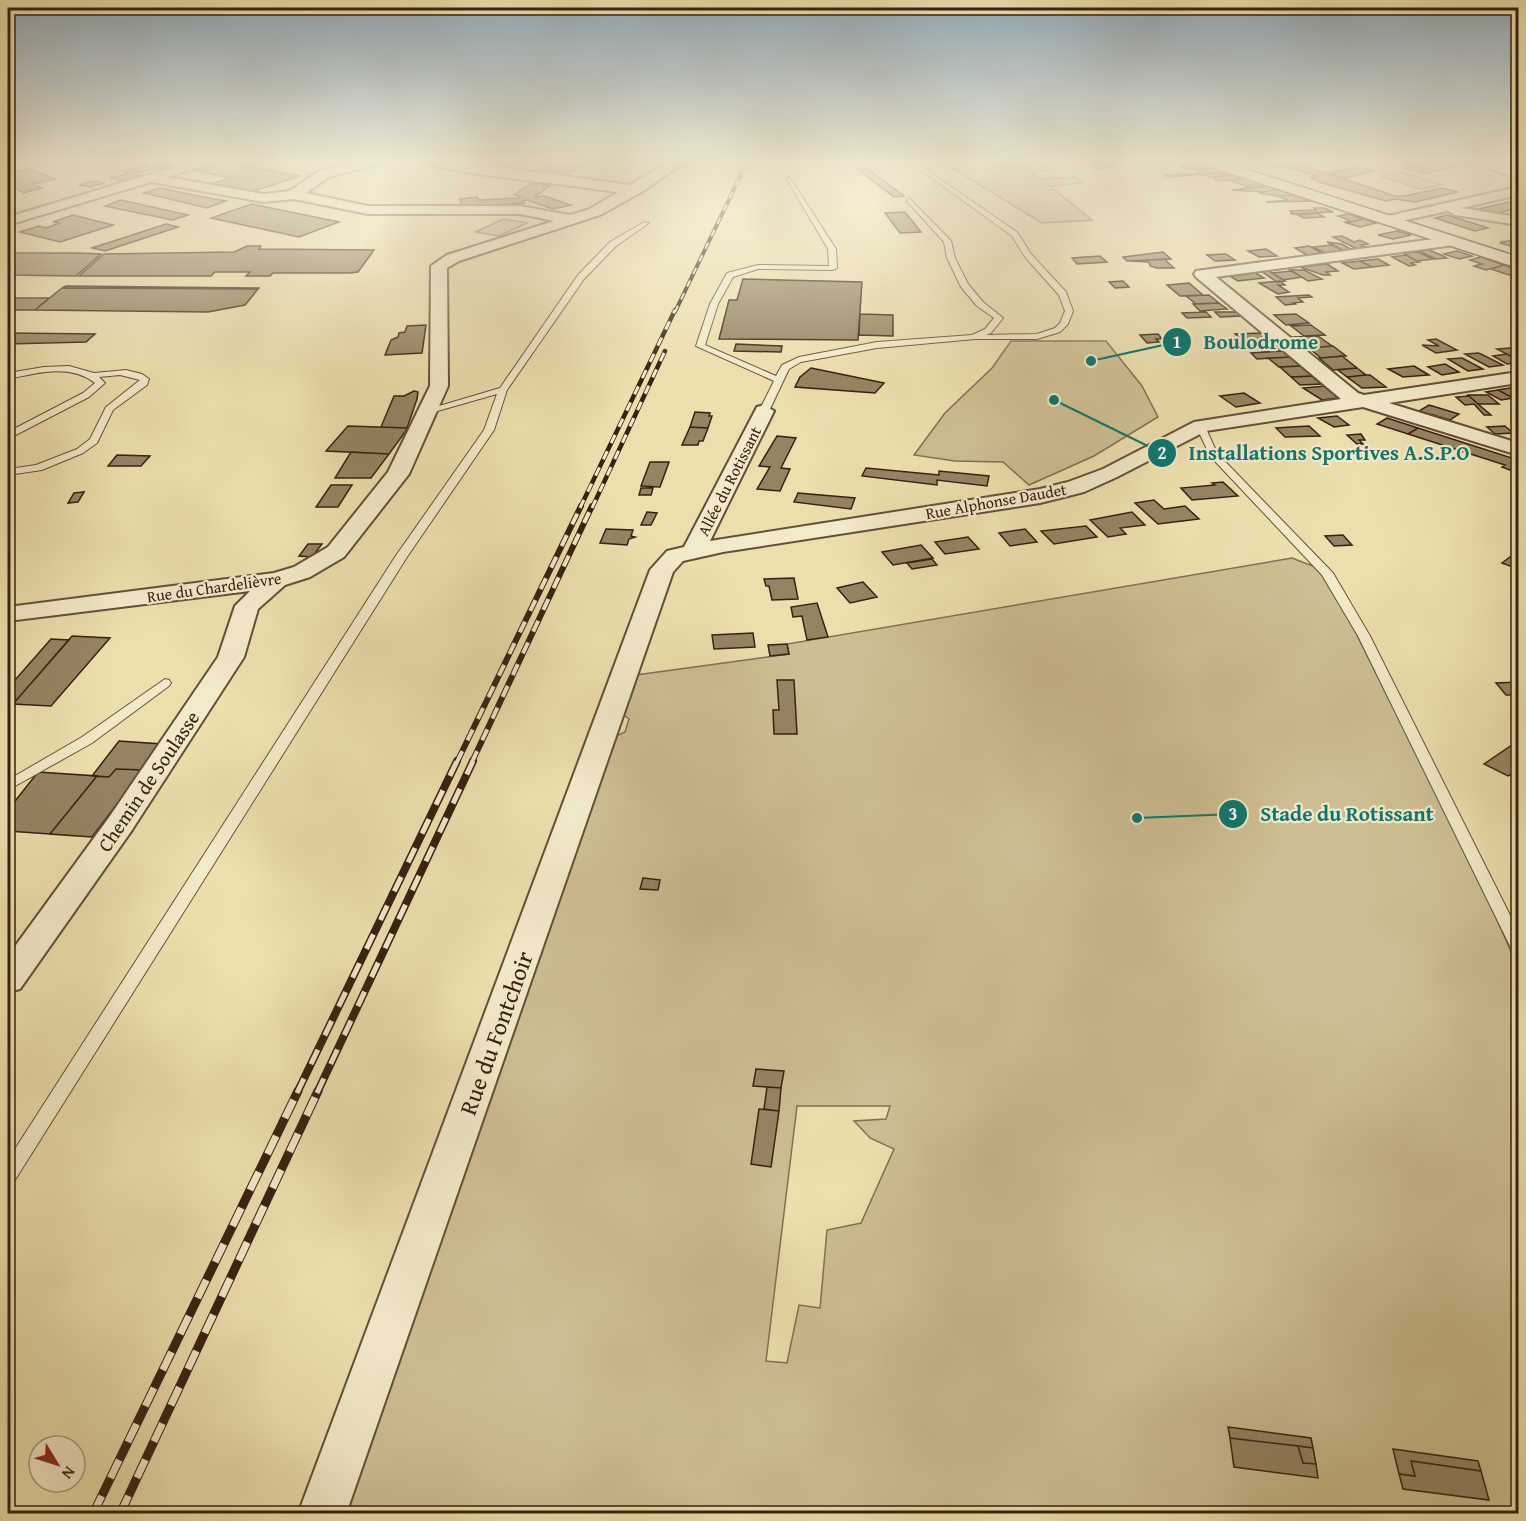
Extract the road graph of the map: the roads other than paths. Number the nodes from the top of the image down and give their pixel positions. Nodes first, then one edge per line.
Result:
1 (542, 231) edge
2 (633, 231) edge
3 (821, 231) edge
4 (937, 231) edge
5 (1009, 231) edge
6 (1428, 231) edge
7 (1436, 231) edge
8 (1449, 242) dead end
9 (1518, 255) edge
10 (1518, 263) edge
11 (973, 337) junction
12 (8, 376) edge
13 (94, 376) junction
14 (1518, 377) edge
15 (778, 380) junction
16 (503, 390) junction
17 (1363, 401) junction
18 (428, 411) junction
19 (764, 411) joint
20 (1200, 426) junction
21 (8, 436) edge
22 (1518, 449) edge
23 (8, 472) edge
24 (685, 553) junction
25 (277, 580) junction
26 (8, 614) edge
27 (165, 683) dead end
28 (8, 786) edge
29 (1518, 946) edge
30 (8, 980) edge
31 (8, 1175) edge
32 (322, 1514) edge

1 - 18 street, Rue du Chardelièvre
2 - 16 lane
3 - 15 lane
4 - 11 lane
5 - 11 lane
6 - 10 main road
7 - 9 main road
8 - 17 street
11 - 15 lane
12 - 13 lane
13 - 21 lane
13 - 23 lane
14 - 17 street, Rue Alphonse Daudet
15 - 19 lane
16 - 18 lane
16 - 31 lane
17 - 20 street, Rue Alphonse Daudet
17 - 22 street
18 - 25 street, Rue du Chardelièvre
19 - 24 street, Allée du Rotissant
20 - 24 street, Rue Alphonse Daudet
20 - 29 lane
24 - 32 street, Rue du Fontchoir
25 - 26 street, Rue du Chardelièvre
25 - 30 street, Chemin de Soulasse
27 - 28 lane

